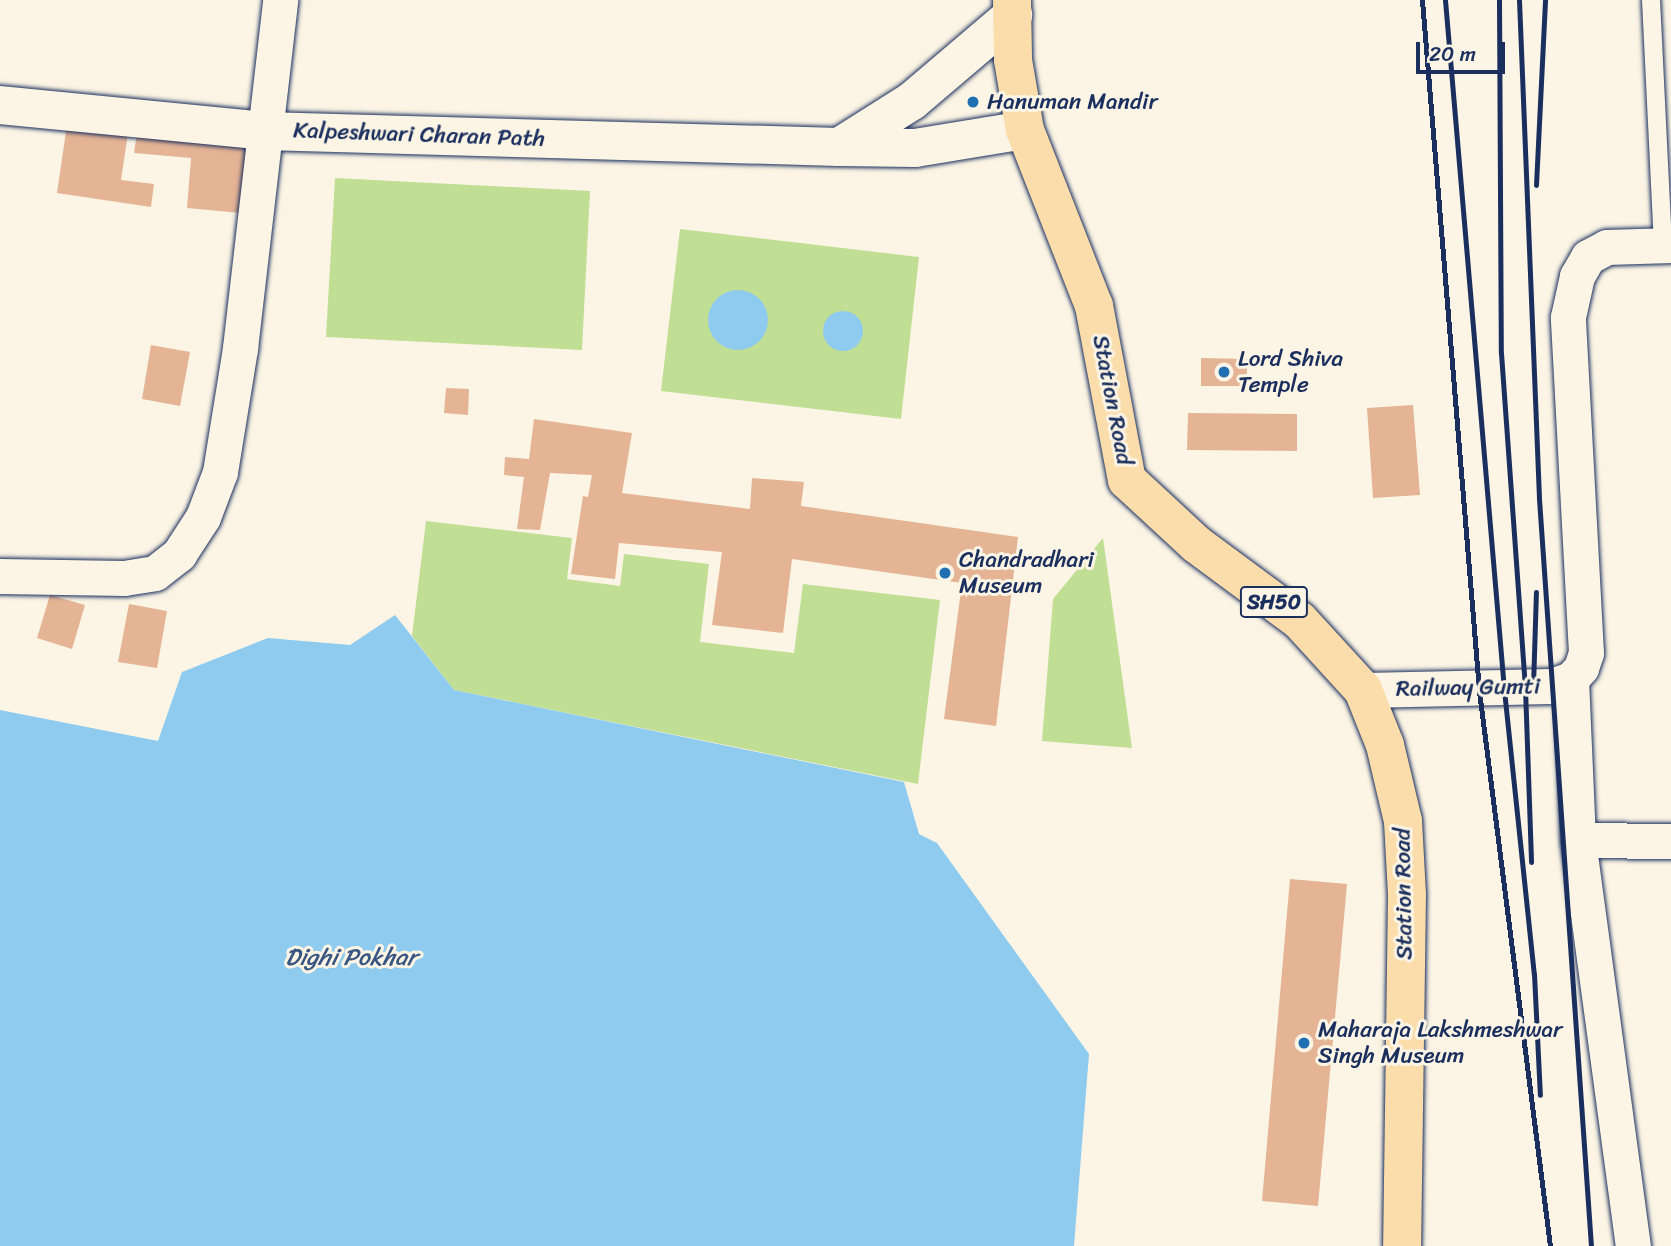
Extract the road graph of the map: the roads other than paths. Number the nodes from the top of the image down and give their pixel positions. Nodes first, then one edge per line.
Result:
1 (280, 0) edge
2 (1651, 0) edge
3 (1013, 8) edge
4 (0, 106) edge
5 (1025, 130) junction
6 (264, 131) junction
7 (839, 147) junction
8 (1667, 245) edge
9 (0, 576) edge
10 (1571, 679) junction
11 (1363, 690) junction
12 (1578, 840) junction
13 (1671, 841) edge
14 (1402, 1246) edge
15 (1633, 1246) edge

1 - 6 street
2 - 8 lane
3 - 5 main road, Station Road / SH50
3 - 7 street
4 - 6 street, Kalpeshwari Charan Path
5 - 7 street, Kalpeshwari Charan Path
5 - 11 main road, Station Road / SH50
6 - 7 street, Kalpeshwari Charan Path
6 - 9 street
8 - 10 street
10 - 11 street, Railway Gumti
10 - 12 street
11 - 14 main road, Station Road / SH50
12 - 13 street
12 - 15 street

